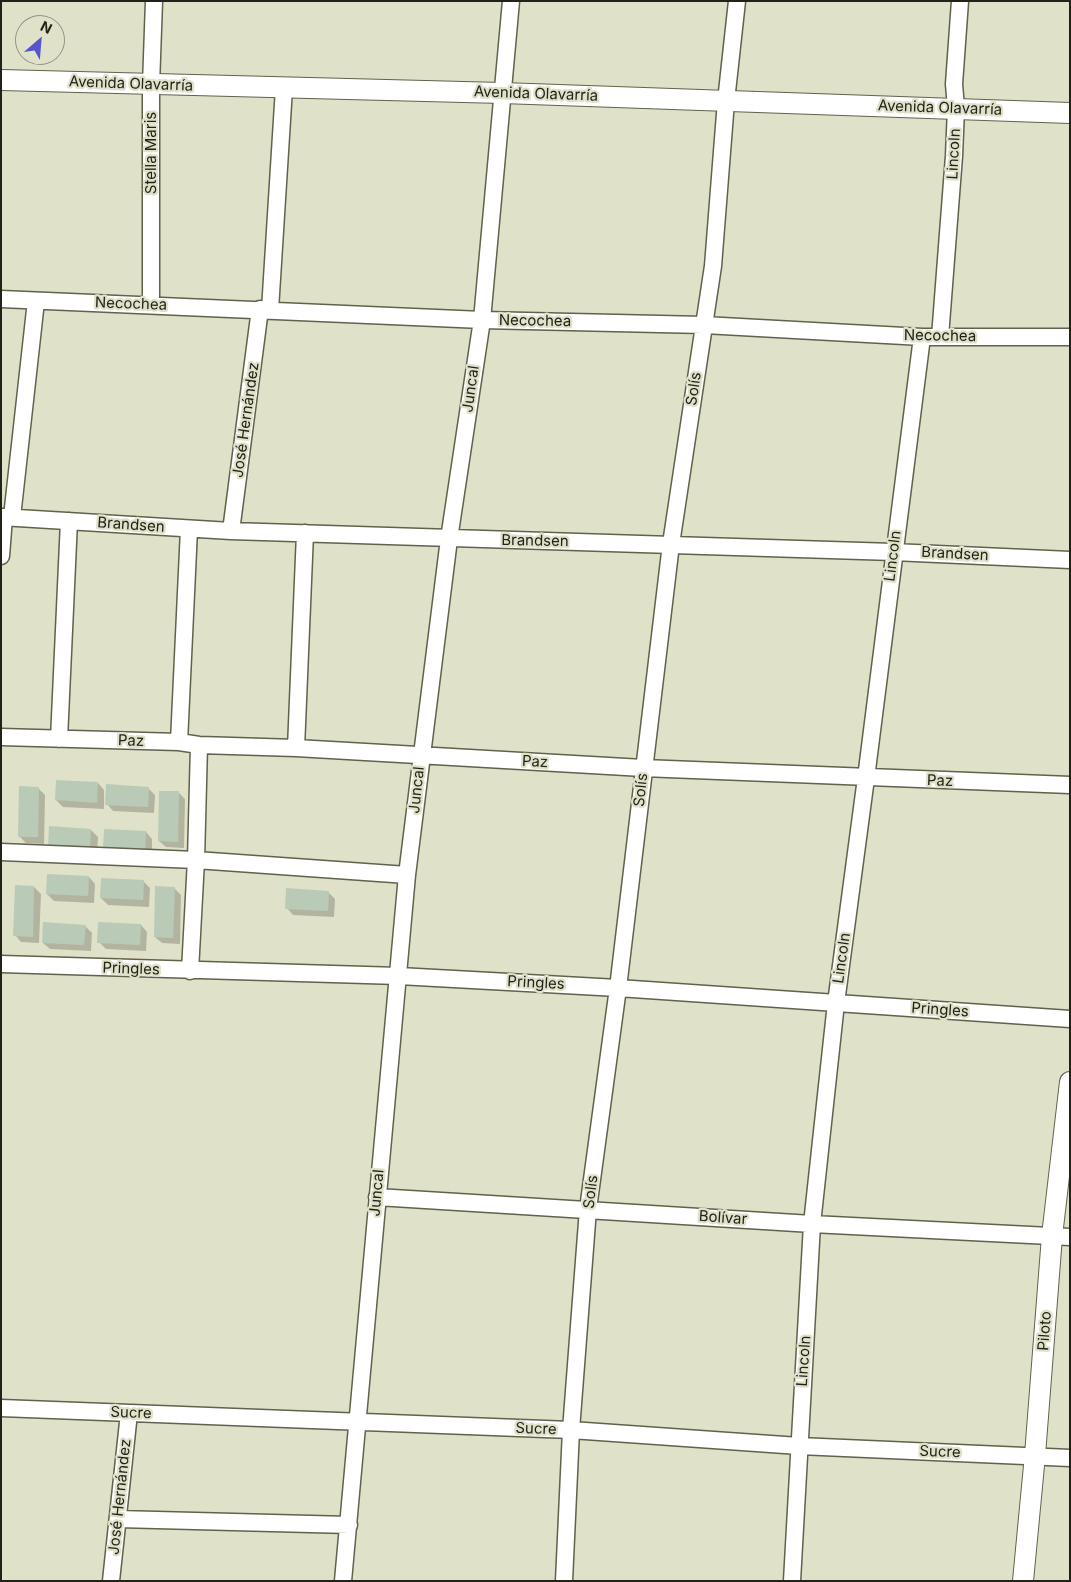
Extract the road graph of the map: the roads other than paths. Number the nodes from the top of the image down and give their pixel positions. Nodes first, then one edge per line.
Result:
1 (154, 1) edge
2 (511, 1) edge
3 (737, 1) edge
4 (960, 1) edge
5 (1, 80) edge
6 (151, 85) junction
7 (284, 88) junction
8 (502, 93) junction
9 (726, 101) junction
10 (956, 108) junction
11 (1070, 113) edge
12 (1, 299) edge
13 (36, 301) junction
14 (151, 304) junction
15 (265, 310) junction
16 (482, 320) junction
17 (704, 325) junction
18 (940, 337) junction
19 (1070, 337) edge
20 (922, 338) junction
21 (6, 517) edge
22 (70, 521) junction
23 (189, 529) junction
24 (231, 531) junction
25 (305, 534) junction
26 (449, 540) junction
27 (671, 544) junction
28 (893, 552) junction
29 (1, 556) edge
30 (1070, 560) edge
31 (1, 737) edge
32 (59, 739) junction
33 (179, 742) junction
34 (199, 745) junction
35 (296, 748) junction
36 (421, 755) junction
37 (643, 768) junction
38 (866, 778) junction
39 (1070, 785) edge
40 (1, 852) edge
41 (196, 860) junction
42 (408, 875) junction
43 (1, 964) edge
44 (190, 971) junction
45 (399, 976) junction
46 (618, 988) junction
47 (836, 1003) junction
48 (1070, 1019) edge
49 (1070, 1082) edge
50 (377, 1197) junction
51 (588, 1209) junction
52 (812, 1224) junction
53 (1061, 1237) edge
54 (1, 1408) edge
55 (129, 1413) junction
56 (358, 1422) junction
57 (571, 1430) junction
58 (798, 1446) junction
59 (1035, 1455) junction
60 (1070, 1458) edge
61 (118, 1518) junction
62 (349, 1525) junction
63 (111, 1581) edge
64 (343, 1581) edge
65 (564, 1581) edge
66 (792, 1581) edge
67 (1023, 1581) edge

1 - 6 street, Stella Maris
2 - 8 street, Juncal
3 - 9 street, Solís
4 - 10 street, Lincoln
5 - 6 main road, Avenida Olavarría
6 - 7 main road, Avenida Olavarría
6 - 14 street, Stella Maris
7 - 8 main road, Avenida Olavarría
7 - 15 street, José Hernández
8 - 9 main road, Avenida Olavarría
8 - 16 street, Juncal
9 - 10 main road, Avenida Olavarría
9 - 17 street, Solís
10 - 11 main road, Avenida Olavarría
10 - 18 street, Lincoln
12 - 13 street, Necochea
13 - 14 street, Necochea
13 - 21 street
14 - 15 street, Necochea
15 - 16 street, Necochea
15 - 24 street, José Hernández
16 - 17 street, Necochea
16 - 26 street, Juncal
17 - 20 street, Necochea
17 - 27 street, Solís
18 - 19 street, Necochea
18 - 20 street, Necochea
20 - 28 street, Lincoln
21 - 22 street, Brandsen
21 - 29 street
22 - 23 street, Brandsen
22 - 32 street
23 - 24 street, Brandsen
23 - 33 street
24 - 25 street, Brandsen
25 - 26 street, Brandsen
25 - 35 street
26 - 27 street, Brandsen
26 - 36 street, Juncal
27 - 28 street, Brandsen
27 - 37 street, Solís
28 - 30 street, Brandsen
28 - 38 street, Lincoln
31 - 32 street, Paz
32 - 33 street, Paz
33 - 34 street, Paz
34 - 35 street, Paz
34 - 41 street
35 - 36 street, Paz
36 - 37 street, Paz
36 - 42 street, Juncal
37 - 38 street, Paz
37 - 46 street, Solís
38 - 39 street, Paz
38 - 47 street, Lincoln
40 - 41 street
41 - 42 street
41 - 44 street
42 - 45 street, Juncal
43 - 44 street, Pringles
44 - 45 street, Pringles
45 - 46 street, Pringles
45 - 50 street, Juncal
46 - 47 street, Pringles
46 - 51 street, Solís
47 - 48 street, Pringles
47 - 52 street, Lincoln
49 - 53 main road, Piloto
50 - 51 street, Bolívar
50 - 56 street, Juncal
51 - 52 street, Bolívar
51 - 57 street, Solís
52 - 53 street, Bolívar
52 - 58 street, Lincoln
53 - 59 main road, Piloto
54 - 55 street, Sucre
55 - 56 street, Sucre
55 - 61 street, José Hernández
56 - 57 street, Sucre
56 - 62 street, Juncal
57 - 58 street, Sucre
57 - 65 street, Solís
58 - 59 street, Sucre
58 - 66 street, Lincoln
59 - 60 street, Sucre
59 - 67 main road, Piloto
61 - 62 street
61 - 63 street, José Hernández
62 - 64 street, Juncal

